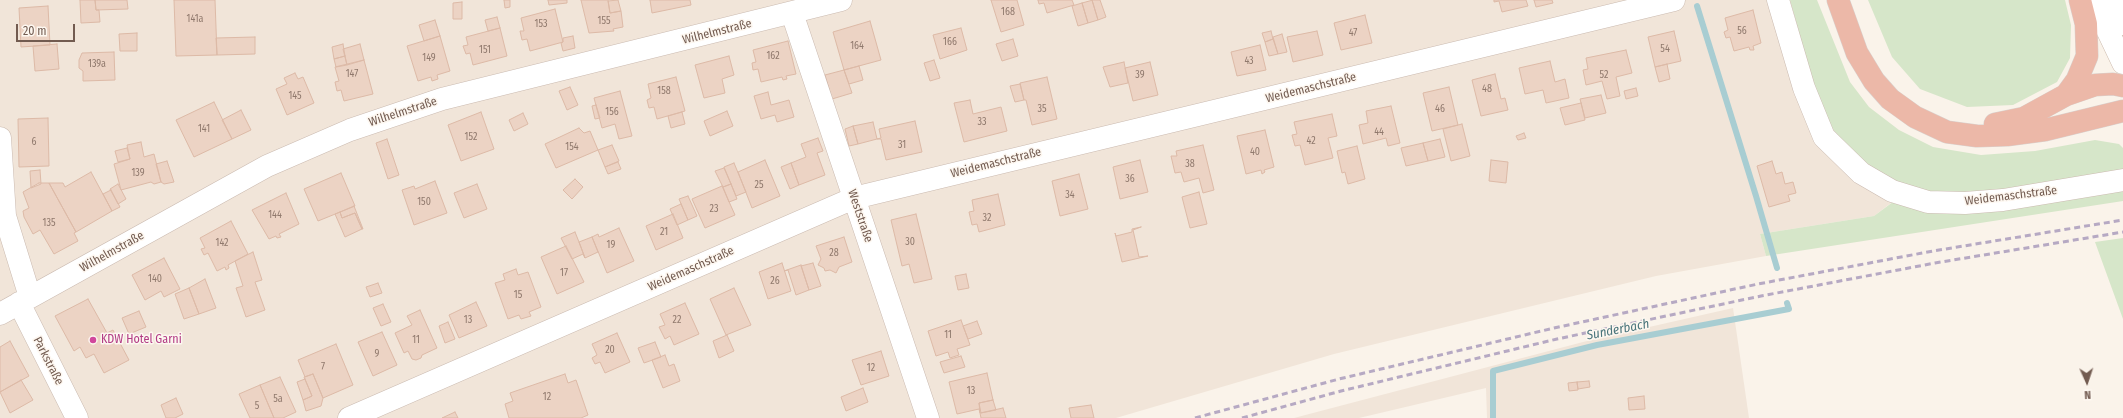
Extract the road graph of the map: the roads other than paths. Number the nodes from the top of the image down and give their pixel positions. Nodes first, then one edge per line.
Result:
1 (1674, 0) edge
2 (1778, 0) edge
3 (1838, 0) edge
4 (1851, 0) edge
5 (2080, 0) edge
6 (2093, 0) edge
7 (2116, 0) edge
8 (834, 1) edge
9 (792, 13) junction
10 (2123, 24) edge
11 (2123, 63) edge
12 (2123, 86) edge
13 (2066, 95) junction
14 (2123, 111) edge
15 (0, 138) edge
16 (2123, 180) edge
17 (854, 198) junction
18 (3, 217) edge
19 (25, 300) junction
20 (0, 314) edge
21 (76, 418) edge
22 (349, 418) edge
23 (928, 418) edge

1 - 17 street, Weidemaschstraße
2 - 16 street, Weidemaschstraße
3 - 14 highway
4 - 13 highway
5 - 13 highway
6 - 11 street
7 - 10 street
8 - 9 street, Wilhelmstraße
9 - 17 street, Weststraße
9 - 19 street, Wilhelmstraße
12 - 13 highway
15 - 18 street, Parkstraße
17 - 22 street, Weidemaschstraße
17 - 23 street, Weststraße
18 - 19 street, Parkstraße
19 - 20 street, Wilhelmstraße
19 - 21 street, Parkstraße

